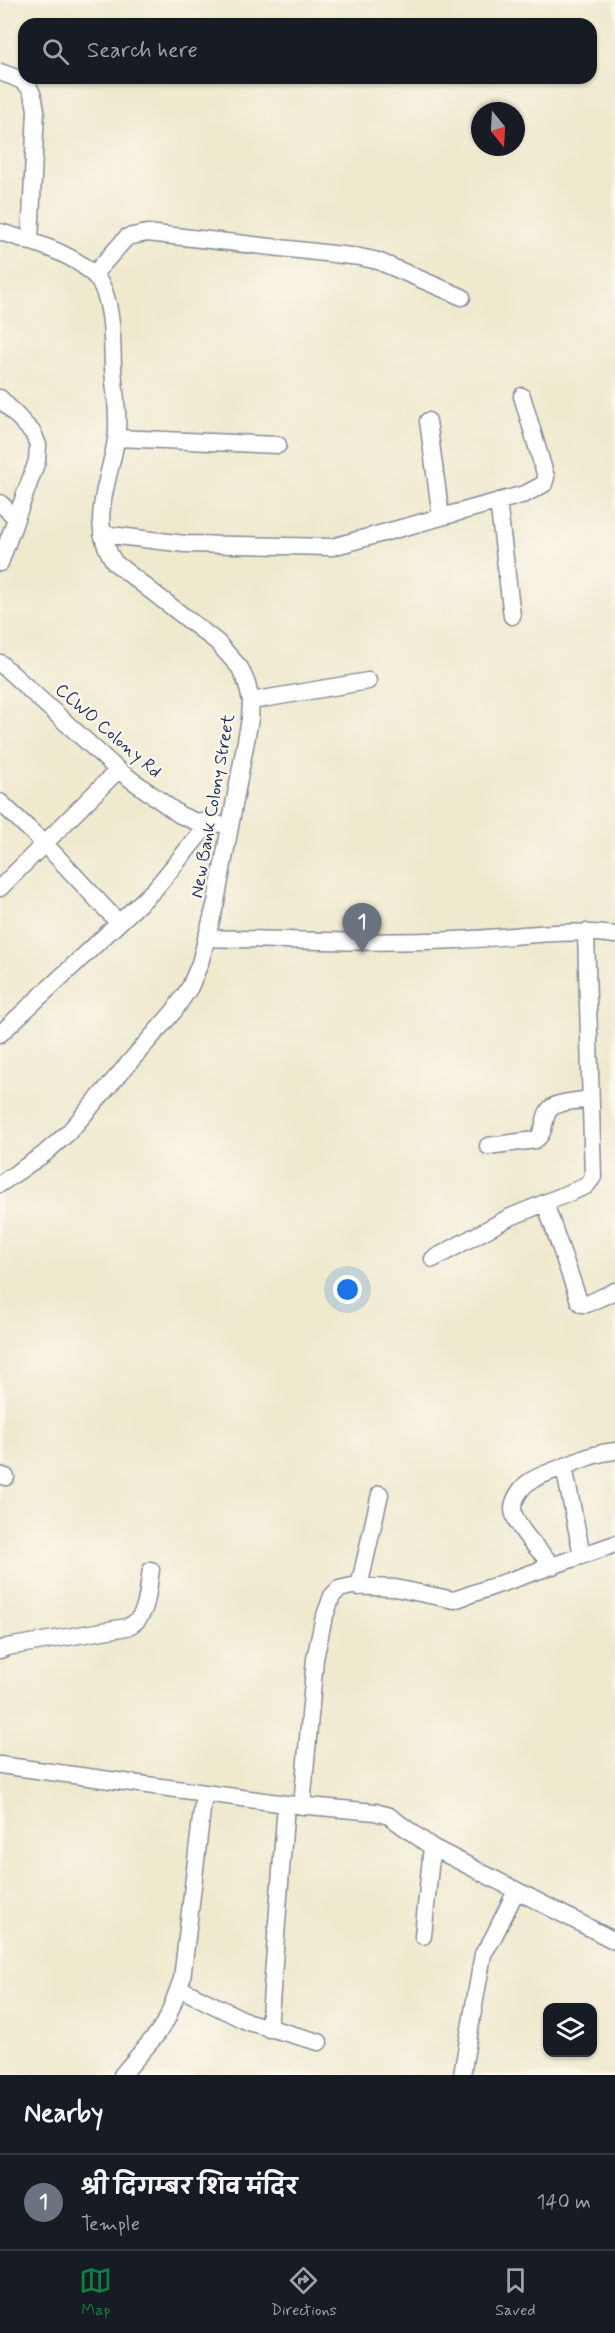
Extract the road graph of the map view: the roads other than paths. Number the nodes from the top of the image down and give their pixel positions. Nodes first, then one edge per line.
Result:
1 (0, 72) edge
2 (18, 79) edge
3 (27, 84) edge
4 (0, 232) edge
5 (30, 242) junction
6 (94, 274) junction
7 (462, 297) dead end
8 (522, 396) dead end
9 (0, 398) edge
10 (428, 421) dead end
11 (117, 438) junction
12 (278, 445) dead end
13 (498, 501) junction
14 (0, 503) edge
15 (441, 517) junction
16 (16, 519) junction
17 (102, 534) junction
18 (0, 563) edge
19 (512, 616) dead end
20 (0, 663) edge
21 (368, 681) dead end
22 (251, 700) junction
23 (118, 771) junction
24 (0, 802) edge
25 (209, 823) junction
26 (231, 826) junction
27 (45, 844) junction
28 (0, 888) edge
29 (118, 922) junction
30 (586, 932) junction
31 (615, 934) edge
32 (206, 938) junction
33 (0, 1034) edge
34 (590, 1099) junction
35 (488, 1146) dead end
36 (0, 1184) edge
37 (545, 1203) junction
38 (432, 1259) dead end
39 (615, 1291) edge
40 (615, 1451) edge
41 (564, 1467) junction
42 (380, 1494) dead end
43 (615, 1544) edge
44 (582, 1555) junction
45 (553, 1566) junction
46 (151, 1570) dead end
47 (359, 1587) junction
48 (0, 1650) edge
49 (0, 1765) edge
50 (204, 1793) junction
51 (294, 1805) junction
52 (432, 1847) junction
53 (516, 1891) junction
54 (423, 1936) dead end
55 (615, 1941) edge
56 (179, 1988) junction
57 (269, 2029) junction
58 (319, 2042) dead end
59 (122, 2075) edge
60 (462, 2075) edge

1 - 2 street
3 - 5 street
4 - 5 street, New Bank Colony Street
5 - 6 street, New Bank Colony Street
6 - 7 street
6 - 11 street, New Bank Colony Street
8 - 13 street
9 - 16 street
10 - 15 street
11 - 12 street
11 - 17 street, New Bank Colony Street
13 - 15 street
13 - 19 street
14 - 16 street
15 - 17 street
16 - 18 street
17 - 22 street, New Bank Colony Street
20 - 23 street, CCWO Colony Rd
21 - 22 street
22 - 26 street, New Bank Colony Street
23 - 25 street, CCWO Colony Rd
23 - 27 street
24 - 27 street
25 - 26 street, CCWO Colony Rd
25 - 29 street
26 - 32 street, New Bank Colony Street
27 - 28 street
27 - 29 street
29 - 33 street
30 - 31 street
30 - 32 street
30 - 34 street
32 - 36 street, New Bank Colony Street
34 - 35 street
34 - 37 street
37 - 38 street
37 - 39 street
40 - 41 street
41 - 44 street
41 - 45 street
42 - 47 street
43 - 44 street
44 - 45 street
45 - 47 street
46 - 48 street
47 - 51 street
49 - 50 street
50 - 51 street
50 - 56 street
51 - 52 street
51 - 57 street
52 - 53 street
52 - 54 street
53 - 55 street
53 - 60 street
56 - 57 street
56 - 59 street
57 - 58 street

